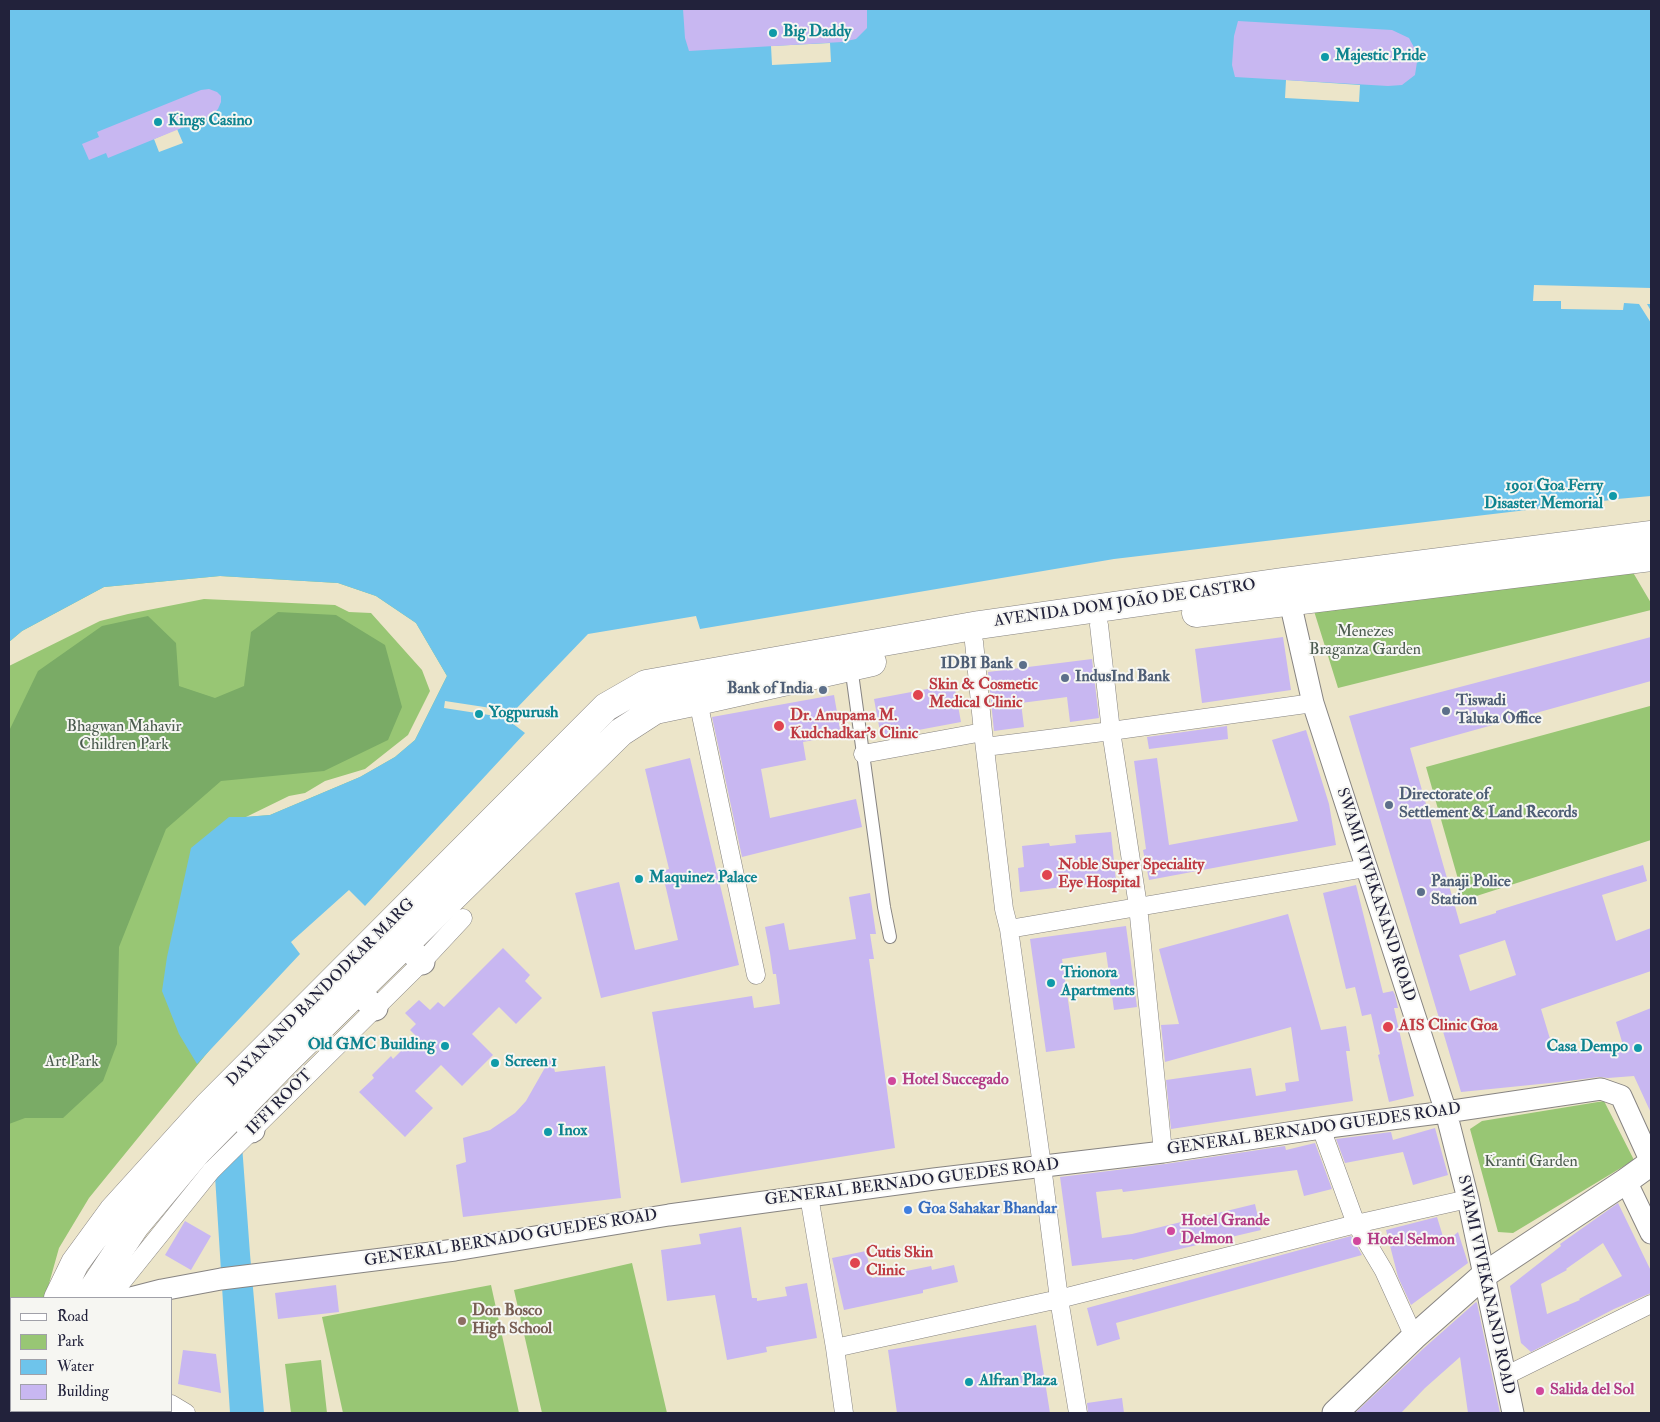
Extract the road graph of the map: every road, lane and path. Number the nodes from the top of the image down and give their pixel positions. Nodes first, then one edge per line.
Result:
1 (1649, 550) edge
2 (1286, 592) junction
3 (1099, 624) junction
4 (974, 642) junction
5 (850, 666) junction
6 (698, 701) junction
7 (1313, 703) junction
8 (606, 707) joint
9 (1111, 732) junction
10 (984, 740) junction
11 (863, 754) junction
12 (1366, 868) junction
13 (1138, 906) junction
14 (463, 918) dead end
15 (1009, 929) junction
16 (890, 937) dead end
17 (413, 953) junction
18 (756, 975) dead end
19 (1446, 1112) junction
20 (231, 1118) junction
21 (1321, 1128) junction
22 (190, 1143) junction
23 (1163, 1152) junction
24 (1651, 1162) edge
25 (1042, 1166) junction
26 (1626, 1181) junction
27 (809, 1196) junction
28 (1468, 1199) junction
29 (1356, 1224) junction
30 (1651, 1233) edge
31 (1484, 1275) junction
32 (58, 1297) edge
33 (88, 1297) edge
34 (110, 1297) edge
35 (135, 1297) edge
36 (1059, 1299) junction
37 (1651, 1304) edge
38 (1414, 1337) junction
39 (835, 1348) junction
40 (1505, 1376) junction
41 (172, 1405) edge
42 (186, 1413) edge
43 (844, 1413) edge
44 (1078, 1413) edge
45 (1335, 1413) edge
46 (1513, 1413) edge

1 - 2 main road, AVENIDA DOM JOÃO DE CASTRO
2 - 3 main road, AVENIDA DOM JOÃO DE CASTRO
2 - 7 street, SWAMI VIVEKANAND ROAD
2 - 8 main road, AVENIDA DOM JOÃO DE CASTRO
3 - 4 main road, AVENIDA DOM JOÃO DE CASTRO
3 - 9 street
4 - 5 main road, AVENIDA DOM JOÃO DE CASTRO
4 - 10 street
5 - 6 main road, AVENIDA DOM JOÃO DE CASTRO
5 - 11 street
6 - 17 main road, AVENIDA DOM JOÃO DE CASTRO
6 - 18 street
7 - 9 street
7 - 12 street, SWAMI VIVEKANAND ROAD
8 - 20 main road, DAYANAND BANDODKAR MARG
9 - 10 street
9 - 13 street
10 - 11 street
10 - 15 street
11 - 16 street
12 - 13 street
12 - 19 street, SWAMI VIVEKANAND ROAD
13 - 15 street
13 - 23 street
14 - 17 street
15 - 25 street
17 - 20 main road, AVENIDA DOM JOÃO DE CASTRO
19 - 21 street, GENERAL BERNADO GUEDES ROAD
19 - 24 street, GENERAL BERNADO GUEDES ROAD
19 - 28 street, SWAMI VIVEKANAND ROAD
20 - 22 main road, DAYANAND BANDODKAR MARG
20 - 34 street, IFFI ROOT
21 - 23 street, GENERAL BERNADO GUEDES ROAD
21 - 29 street
22 - 32 main road, DAYANAND BANDODKAR MARG
22 - 33 main road, DAYANAND BANDODKAR MARG
23 - 25 street, GENERAL BERNADO GUEDES ROAD
24 - 26 main road
25 - 27 street, GENERAL BERNADO GUEDES ROAD
25 - 36 street
26 - 30 street
26 - 31 main road
27 - 35 street, GENERAL BERNADO GUEDES ROAD
27 - 39 street
28 - 29 street
28 - 31 street, SWAMI VIVEKANAND ROAD
29 - 36 street
29 - 38 street
31 - 38 main road
31 - 40 street, SWAMI VIVEKANAND ROAD
36 - 39 street
36 - 44 street
37 - 40 street
38 - 45 main road
39 - 43 street
40 - 46 street, SWAMI VIVEKANAND ROAD
41 - 42 street

